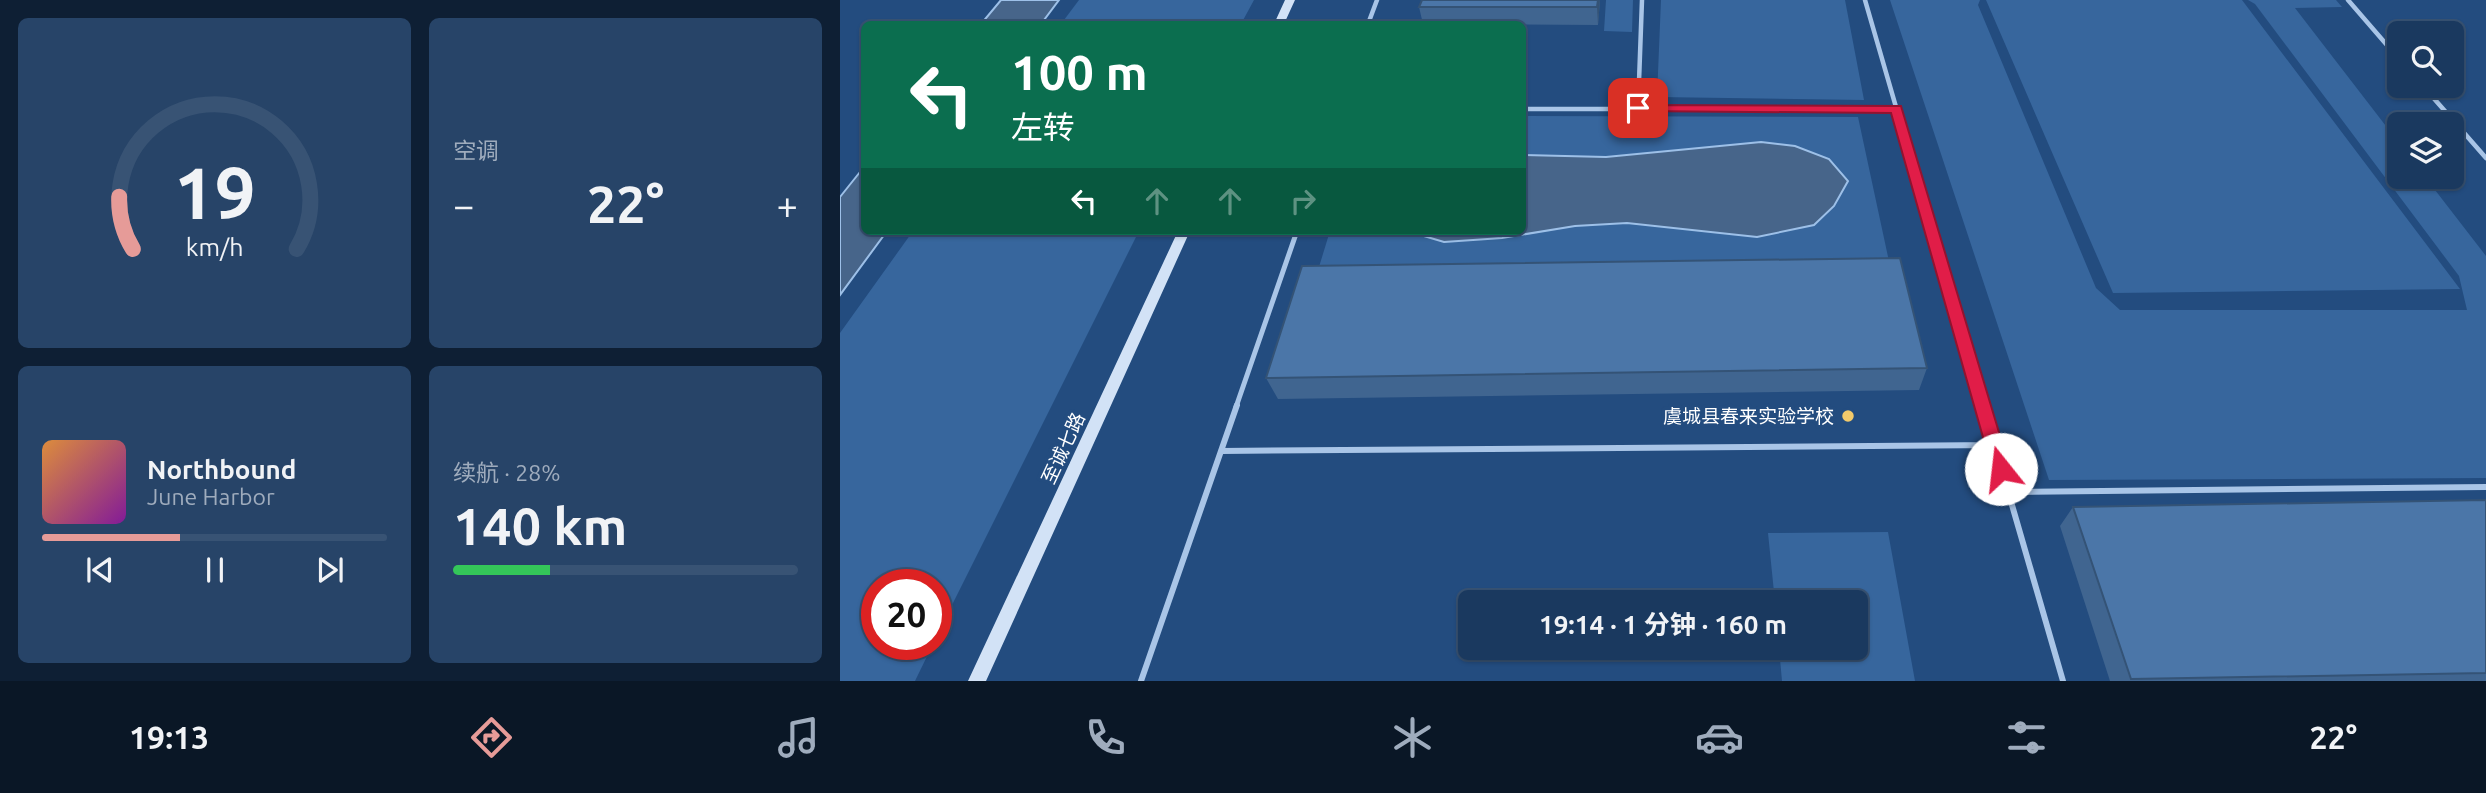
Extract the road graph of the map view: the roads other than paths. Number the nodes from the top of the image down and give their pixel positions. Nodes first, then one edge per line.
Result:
1 (1290, 0) edge
2 (1377, 0) edge
3 (1642, 0) edge
4 (1865, 0) edge
5 (2348, 0) edge
6 (1280, 21) edge
7 (1369, 21) edge
8 (2387, 45) edge
9 (2434, 98) edge
10 (1526, 108) edge
11 (1638, 108) junction
12 (1897, 109) junction
13 (2486, 158) edge
14 (1182, 235) edge
15 (1296, 235) edge
16 (1995, 445) junction
17 (1221, 451) junction
18 (2486, 487) edge
19 (2008, 492) junction
20 (977, 681) edge
21 (1141, 681) edge
22 (2063, 681) edge

1 - 6 main road
2 - 7 lane
3 - 11 lane
4 - 12 lane
5 - 8 lane
9 - 13 lane
10 - 11 lane
11 - 12 lane
12 - 16 lane
14 - 20 main road, 至诚七路
15 - 17 lane
16 - 17 lane
16 - 19 lane
17 - 21 lane
18 - 19 lane
19 - 22 lane

